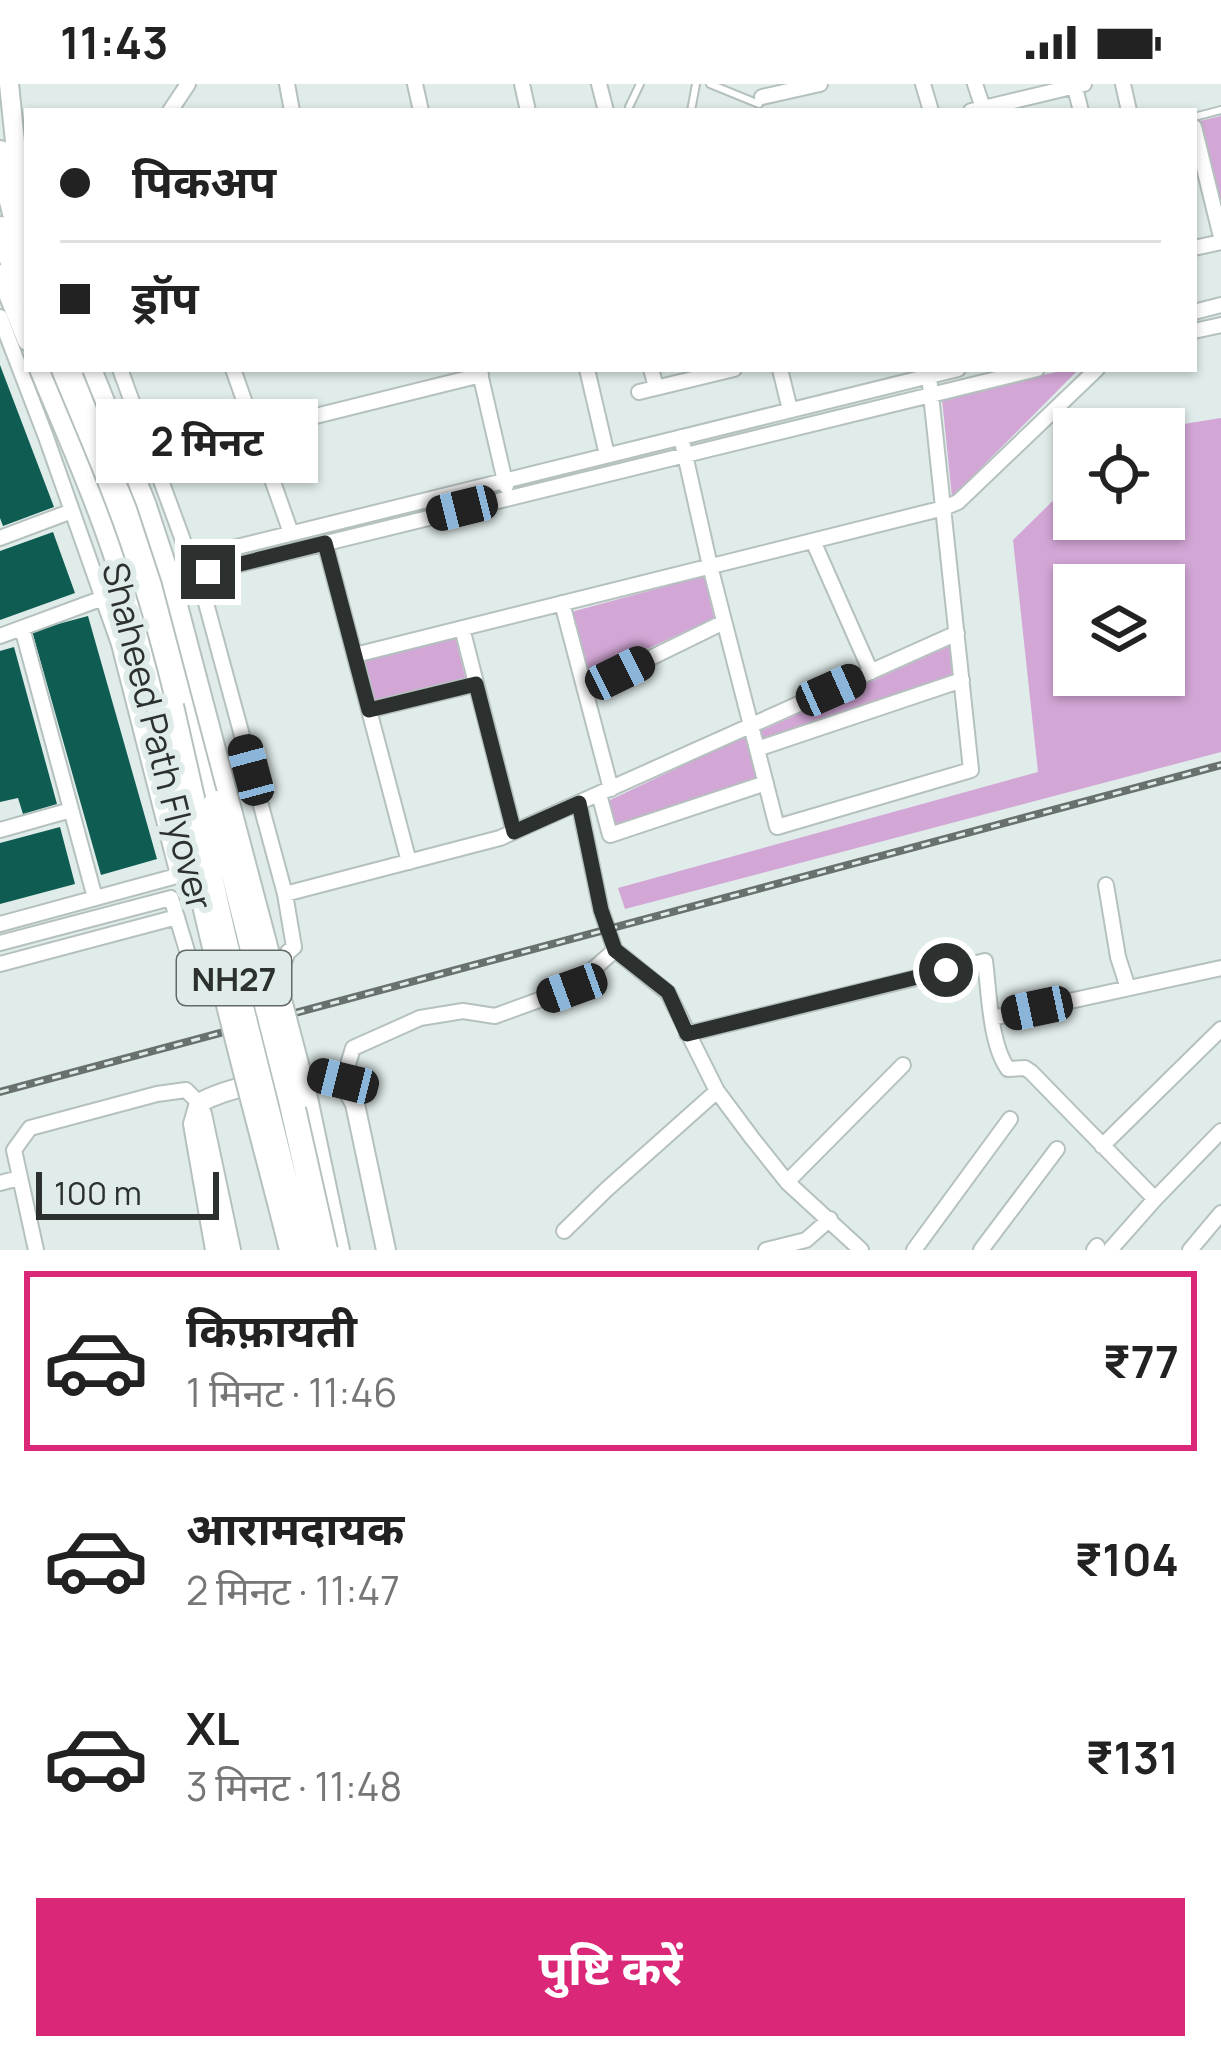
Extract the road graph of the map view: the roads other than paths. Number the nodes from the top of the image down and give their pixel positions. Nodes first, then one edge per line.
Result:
1 (9, 84) edge
2 (640, 84) edge
3 (710, 84) edge
4 (820, 84) edge
5 (1077, 85) edge
6 (761, 99) edge
7 (12, 107) junction
8 (629, 107) dead end
9 (985, 108) edge
10 (24, 121) edge
11 (1197, 139) edge
12 (0, 153) edge
13 (24, 195) edge
14 (0, 229) edge
15 (24, 236) edge
16 (1221, 239) edge
17 (0, 274) edge
18 (15, 311) edge
19 (24, 343) edge
20 (32, 372) edge
21 (40, 372) edge
22 (57, 372) edge
23 (76, 372) edge
24 (93, 372) edge
25 (121, 372) edge
26 (233, 372) edge
27 (480, 372) edge
28 (588, 372) edge
29 (652, 372) edge
30 (721, 372) edge
31 (781, 372) edge
32 (946, 372) edge
33 (1024, 372) edge
34 (1093, 372) edge
35 (929, 376) junction
36 (656, 387) junction
37 (639, 392) dead end
38 (932, 394) junction
39 (790, 410) junction
40 (254, 431) junction
41 (681, 436) junction
42 (685, 454) junction
43 (607, 455) junction
44 (504, 480) junction
45 (508, 497) junction
46 (944, 508) junction
47 (72, 511) junction
48 (291, 533) junction
49 (0, 538) edge
50 (812, 541) junction
51 (325, 543) junction
52 (710, 566) junction
53 (193, 567) junction
54 (103, 598) junction
55 (562, 603) junction
56 (724, 622) junction
57 (22, 628) junction
58 (462, 628) junction
59 (957, 633) junction
60 (0, 636) edge
61 (355, 655) junction
62 (871, 672) junction
63 (962, 680) junction
64 (476, 684) junction
65 (585, 690) junction
66 (162, 699) junction
67 (369, 710) junction
68 (751, 726) junction
69 (216, 747) junction
70 (757, 748) junction
71 (766, 783) junction
72 (605, 791) junction
73 (216, 803) junction
74 (579, 803) junction
75 (71, 810) junction
76 (0, 830) edge
77 (514, 832) junction
78 (409, 862) junction
79 (1106, 885) dead end
80 (285, 894) junction
81 (95, 898) junction
82 (177, 917) junction
83 (0, 924) edge
84 (0, 943) edge
85 (615, 950) junction
86 (0, 964) edge
87 (1221, 968) edge
88 (1128, 988) junction
89 (992, 1018) junction
90 (1219, 1033) edge
91 (687, 1034) junction
92 (903, 1064) dead end
93 (343, 1081) junction
94 (717, 1091) junction
95 (199, 1103) junction
96 (1010, 1119) dead end
97 (1221, 1132) edge
98 (1102, 1146) junction
99 (1057, 1149) dead end
100 (19, 1178) junction
101 (787, 1182) junction
102 (0, 1183) edge
103 (1155, 1199) junction
104 (1221, 1212) edge
105 (830, 1219) junction
106 (564, 1232) dead end
107 (1100, 1249) edge
108 (36, 1250) edge
109 (215, 1250) edge
110 (231, 1250) edge
111 (290, 1250) edge
112 (302, 1250) edge
113 (325, 1250) edge
114 (340, 1250) edge
115 (386, 1250) edge
116 (766, 1250) edge
117 (861, 1250) edge
118 (914, 1250) edge
119 (981, 1250) edge
120 (1190, 1250) edge

1 - 7 street
2 - 8 lane
3 - 6 lane
4 - 6 street
5 - 9 street
7 - 10 street
7 - 13 street
11 - 16 street
12 - 15 highway
14 - 18 highway
17 - 18 street
18 - 19 street
20 - 47 street
21 - 66 street, Shaheed Path Flyover, bridge
22 - 66 highway, Shaheed Path Flyover / NH27
23 - 73 highway, Shaheed Path Flyover / NH27
24 - 69 street, Shaheed Path Flyover, bridge
25 - 53 street
26 - 40 street
27 - 40 street
27 - 44 street
28 - 43 street
29 - 36 street
30 - 36 street
31 - 39 street
32 - 35 street
33 - 38 street
34 - 46 street
35 - 38 street
35 - 39 street
36 - 37 street
38 - 42 street
38 - 46 street
39 - 41 street
40 - 48 street
41 - 42 street
41 - 43 street
42 - 45 street
42 - 52 street
43 - 44 street
44 - 45 street
44 - 48 street
45 - 51 street
46 - 50 street
46 - 59 street
47 - 49 street
47 - 54 street
48 - 53 street
50 - 52 street
50 - 62 street
51 - 53 street
51 - 61 street
52 - 55 street
52 - 56 street
53 - 80 street
54 - 57 street
54 - 81 street
55 - 58 street
55 - 65 street
56 - 65 street
56 - 68 street
57 - 60 street
57 - 75 street
58 - 61 street
58 - 64 street
59 - 62 street
59 - 63 street
61 - 67 street
62 - 68 street
63 - 70 street
63 - 71 street
64 - 67 street
64 - 77 street
65 - 72 street
66 - 111 street, Shaheed Path Flyover, bridge
66 - 112 highway, Shaheed Path Flyover / NH27, bridge
67 - 78 street
68 - 70 street
68 - 72 street
69 - 73 highway, bridge
69 - 114 street, Shaheed Path Flyover, bridge
70 - 71 street
71 - 72 street
72 - 74 street
73 - 113 highway, Shaheed Path Flyover / NH27, bridge
74 - 77 street
74 - 85 street
75 - 76 street
75 - 81 street
77 - 78 street
78 - 80 street
79 - 88 street
80 - 82 street
81 - 83 street
82 - 84 street
82 - 86 street
85 - 91 street
85 - 93 street
87 - 88 street
88 - 89 street
89 - 91 street
89 - 98 street
90 - 98 street
91 - 94 street
92 - 101 street
93 - 95 street
93 - 115 street
94 - 101 street
94 - 106 street
95 - 100 street
95 - 109 street
95 - 110 street
96 - 118 street
97 - 103 street
98 - 103 street
99 - 119 street
100 - 102 street
100 - 108 street
101 - 105 street
103 - 107 street
104 - 120 street
105 - 116 street
105 - 117 street

